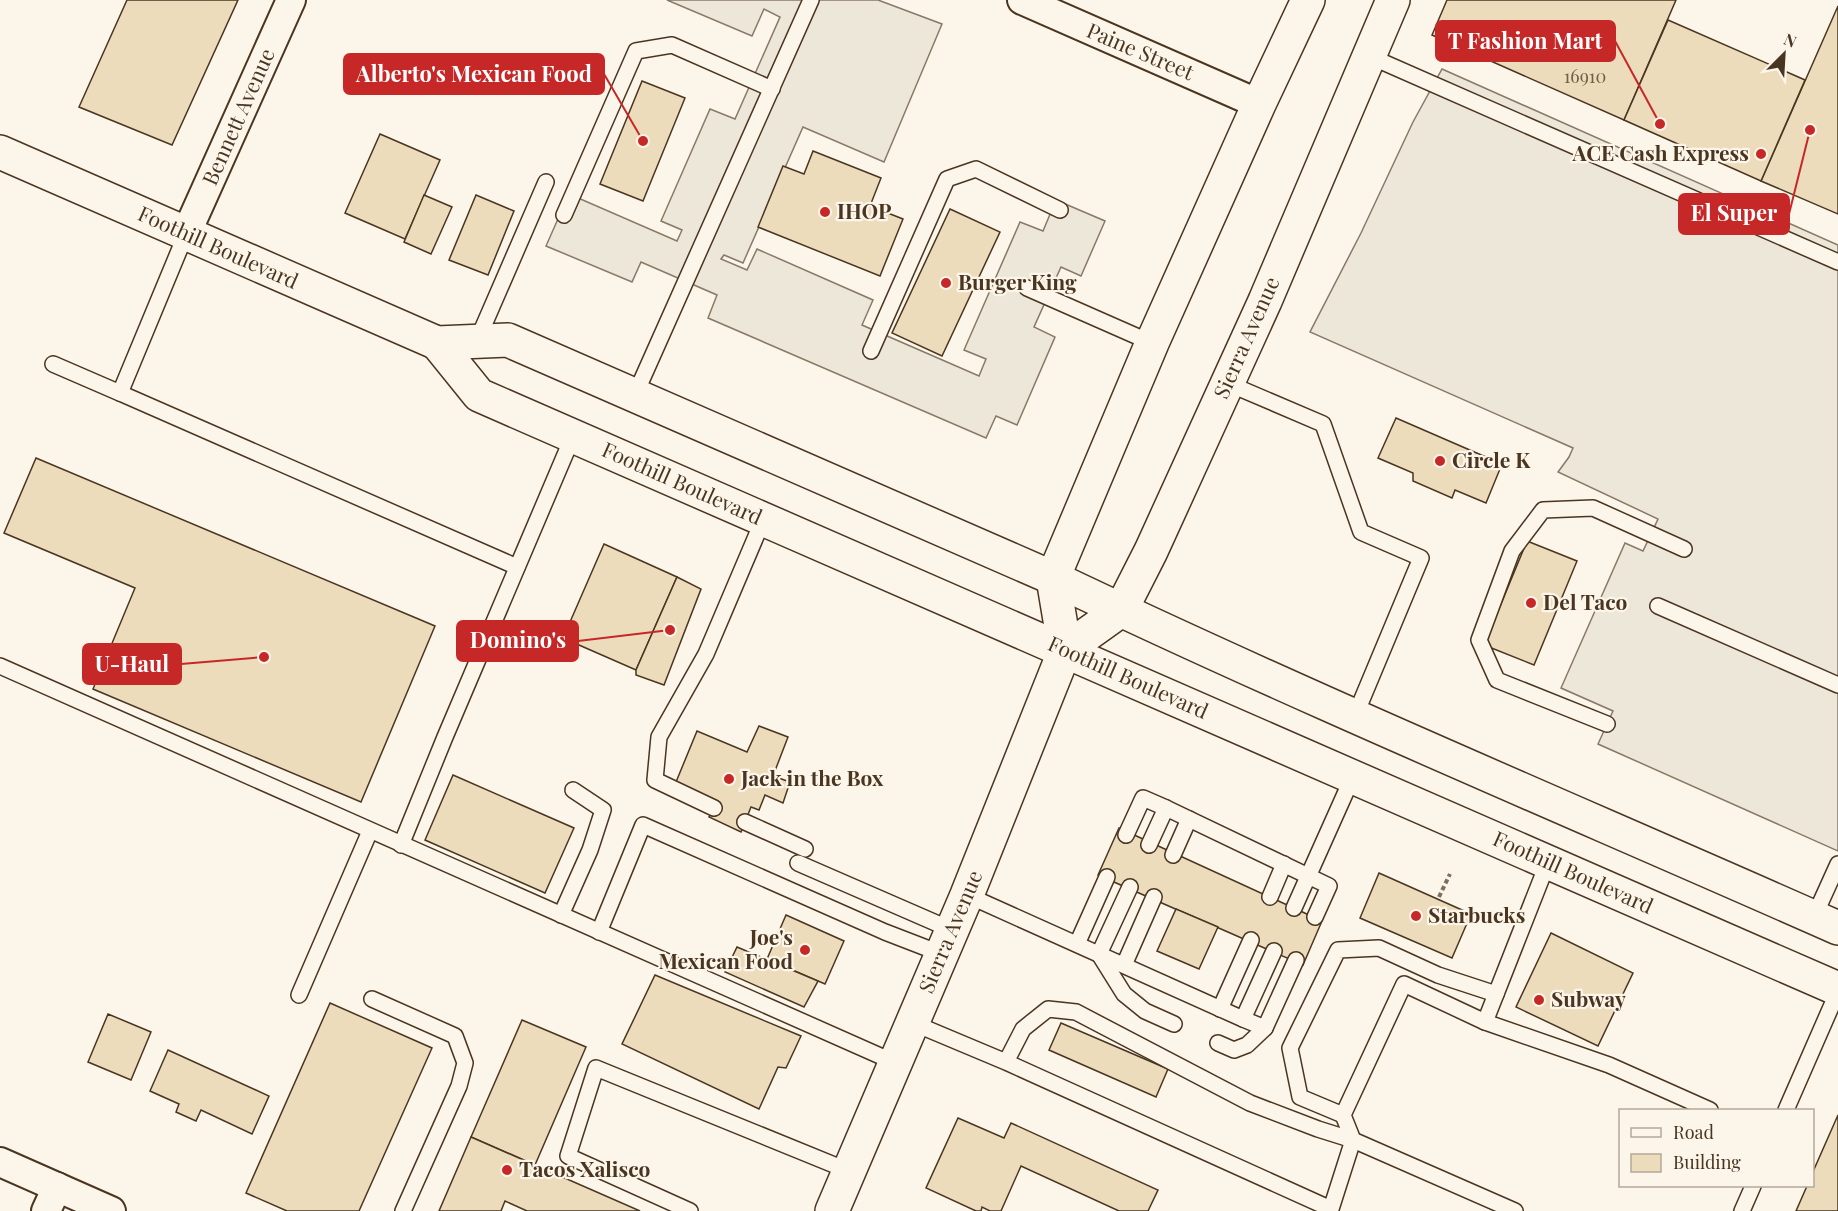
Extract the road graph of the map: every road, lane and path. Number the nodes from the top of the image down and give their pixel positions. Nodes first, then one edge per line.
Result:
1 (291, 0) edge
2 (811, 0) edge
3 (1022, 0) edge
4 (1308, 0) edge
5 (1393, 0) edge
6 (1369, 56) junction
7 (772, 89) junction
8 (1259, 104) junction
9 (0, 152) edge
10 (546, 182) dead end
11 (1060, 210) dead end
12 (564, 215) dead end
13 (186, 234) junction
14 (1838, 262) edge
15 (1027, 288) dead end
16 (477, 341) junction
17 (437, 343) junction
18 (1152, 343) junction
19 (871, 351) dead end
20 (53, 364) dead end
21 (1227, 383) junction
22 (120, 393) junction
23 (635, 395) junction
24 (573, 436) junction
25 (763, 520) junction
26 (1684, 549) dead end
27 (517, 567) junction
28 (1053, 578) junction
29 (1658, 606) dead end
30 (1121, 610) junction
31 (1065, 650) junction
32 (0, 666) edge
33 (1838, 685) edge
34 (1355, 716) junction
35 (1607, 723) dead end
36 (1353, 776) junction
37 (573, 790) dead end
38 (714, 808) dead end
39 (1166, 808) junction
40 (1189, 819) junction
41 (745, 822) dead end
42 (370, 831) junction
43 (1126, 835) dead end
44 (401, 844) junction
45 (1149, 845) dead end
46 (1173, 855) dead end
47 (1548, 862) junction
48 (1284, 864) junction
49 (1838, 864) edge
50 (1450, 874) dead end
51 (1308, 876) junction
52 (1107, 877) dead end
53 (1130, 887) dead end
54 (967, 895) junction
55 (1154, 897) dead end
56 (1270, 897) dead end
57 (1439, 897) dead end
58 (1294, 908) dead end
59 (561, 915) junction
60 (1315, 916) dead end
61 (1826, 922) edge
62 (599, 932) junction
63 (1251, 940) dead end
64 (947, 942) junction
65 (1077, 944) junction
66 (1274, 951) dead end
67 (1099, 954) junction
68 (1296, 960) dead end
69 (1124, 965) junction
70 (1838, 990) edge
71 (1496, 993) junction
72 (300, 995) dead end
73 (372, 999) dead end
74 (1220, 1009) junction
75 (1244, 1019) junction
76 (1485, 1022) junction
77 (913, 1023) junction
78 (1174, 1024) dead end
79 (1265, 1028) junction
80 (1218, 1043) dead end
81 (1006, 1062) junction
82 (896, 1063) junction
83 (1708, 1109) edge
84 (1786, 1109) edge
85 (1343, 1115) junction
86 (1353, 1140) junction
87 (0, 1162) edge
88 (849, 1171) junction
89 (1752, 1187) edge
90 (51, 1199) edge
91 (111, 1211) edge
92 (403, 1211) edge
93 (690, 1211) edge
94 (832, 1211) edge
95 (1515, 1211) edge
96 (1742, 1211) edge

1 - 13 street, Bennett Avenue
2 - 7 lane
3 - 8 street, Paine Street
4 - 8 main road
5 - 6 main road, Sierra Avenue
6 - 14 lane
6 - 21 main road, Sierra Avenue
7 - 12 lane
7 - 23 lane
8 - 18 main road
9 - 13 main road, Foothill Boulevard
10 - 16 lane
11 - 19 lane
13 - 17 main road, Foothill Boulevard
13 - 22 lane
15 - 18 lane
16 - 17 main road, Foothill Boulevard
16 - 23 main road, Foothill Boulevard
17 - 24 main road, Foothill Boulevard
18 - 28 main road
20 - 22 lane
21 - 30 main road, Sierra Avenue
21 - 34 lane
22 - 27 lane
23 - 28 main road, Foothill Boulevard
24 - 25 main road, Foothill Boulevard
24 - 27 lane
25 - 31 main road, Foothill Boulevard
25 - 38 lane
26 - 35 lane
27 - 44 lane
28 - 30 main road, Foothill Boulevard
28 - 31 main road
29 - 33 lane
30 - 31 main road, Sierra Avenue
30 - 34 main road, Foothill Boulevard
31 - 36 main road, Foothill Boulevard
31 - 54 main road, Sierra Avenue
32 - 42 lane
34 - 61 main road, Foothill Boulevard
36 - 47 main road, Foothill Boulevard
36 - 51 lane
37 - 59 lane
39 - 40 lane
39 - 43 lane
39 - 45 lane
40 - 46 lane
40 - 48 lane
41 - 64 lane
42 - 44 lane
42 - 72 lane
44 - 59 lane
47 - 70 main road, Foothill Boulevard
47 - 71 lane
48 - 51 lane
48 - 56 lane
49 - 61 lane
50 - 57 path
51 - 58 lane
51 - 60 lane
52 - 65 lane
53 - 67 lane
54 - 64 main road, Sierra Avenue
54 - 65 lane
55 - 69 lane
59 - 62 lane
62 - 64 lane
62 - 82 lane
63 - 74 lane
64 - 77 main road, Sierra Avenue
65 - 67 lane
66 - 75 lane
67 - 69 lane
67 - 78 lane
68 - 79 lane
69 - 74 lane
70 - 84 lane
71 - 76 lane
71 - 85 lane
73 - 92 lane
74 - 75 lane
75 - 79 lane
76 - 83 lane
76 - 85 lane
77 - 81 lane
77 - 82 main road, Sierra Avenue
79 - 80 lane
81 - 86 lane
81 - 86 lane
82 - 88 main road, Sierra Avenue
85 - 86 lane
86 - 95 lane
87 - 90 street
88 - 93 lane
88 - 94 main road, Sierra Avenue
89 - 96 lane
90 - 91 street

